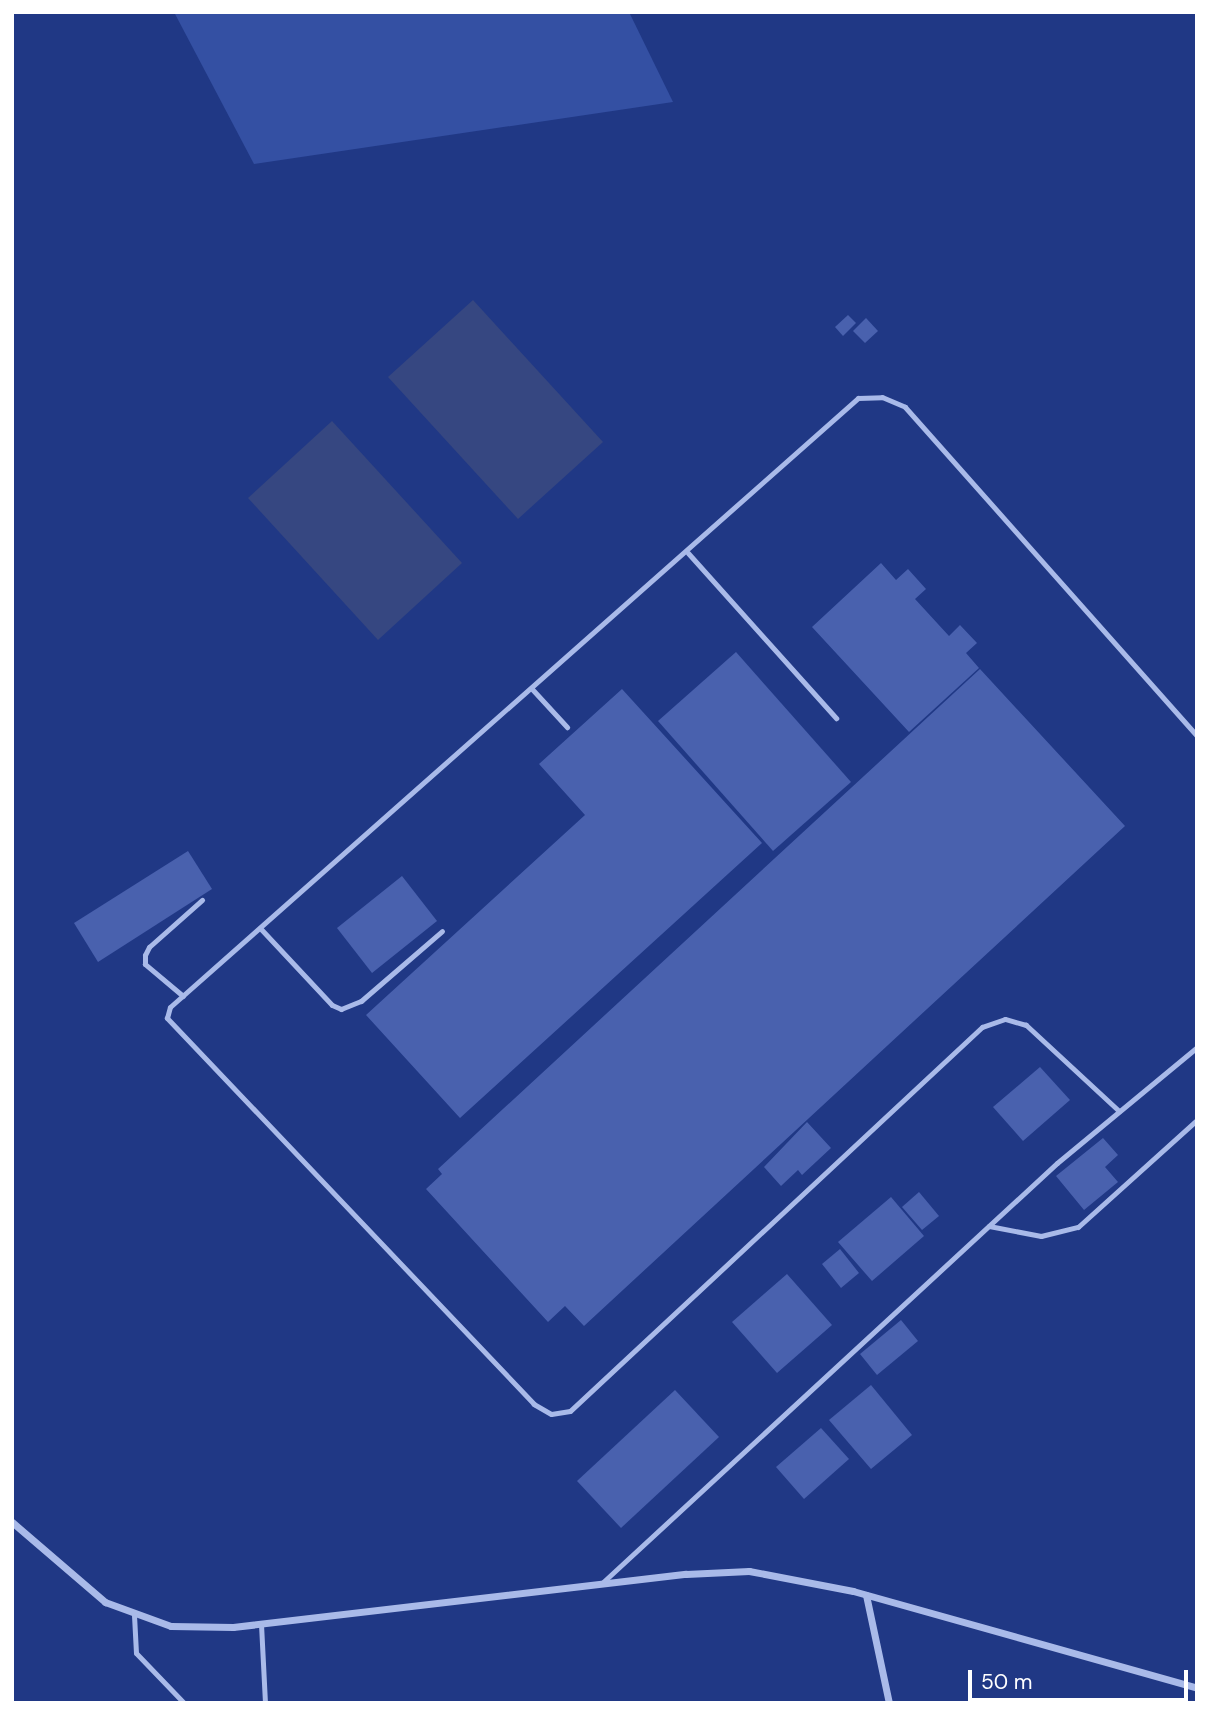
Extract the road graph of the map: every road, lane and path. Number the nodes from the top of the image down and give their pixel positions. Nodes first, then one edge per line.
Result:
1 (688, 553) junction
2 (533, 689) junction
3 (836, 718) dead end
4 (567, 727) dead end
5 (1197, 736) edge
6 (202, 900) dead end
7 (260, 928) junction
8 (442, 931) dead end
9 (183, 996) junction
10 (1197, 1046) edge
11 (1119, 1111) junction
12 (1197, 1120) edge
13 (989, 1226) junction
14 (12, 1522) edge
15 (602, 1583) junction
16 (866, 1594) junction
17 (134, 1615) junction
18 (261, 1625) junction
19 (1197, 1688) edge
20 (184, 1703) edge
21 (265, 1703) edge
22 (890, 1703) edge

1 - 2 lane
1 - 3 lane
1 - 5 lane
2 - 4 lane
2 - 7 lane
6 - 9 lane
7 - 8 lane
7 - 9 lane
9 - 11 lane
10 - 11 lane
11 - 13 lane
12 - 13 lane
13 - 15 lane
14 - 17 street
15 - 16 street
15 - 18 street
16 - 19 street
16 - 22 street
17 - 18 street
17 - 20 lane
18 - 21 lane

